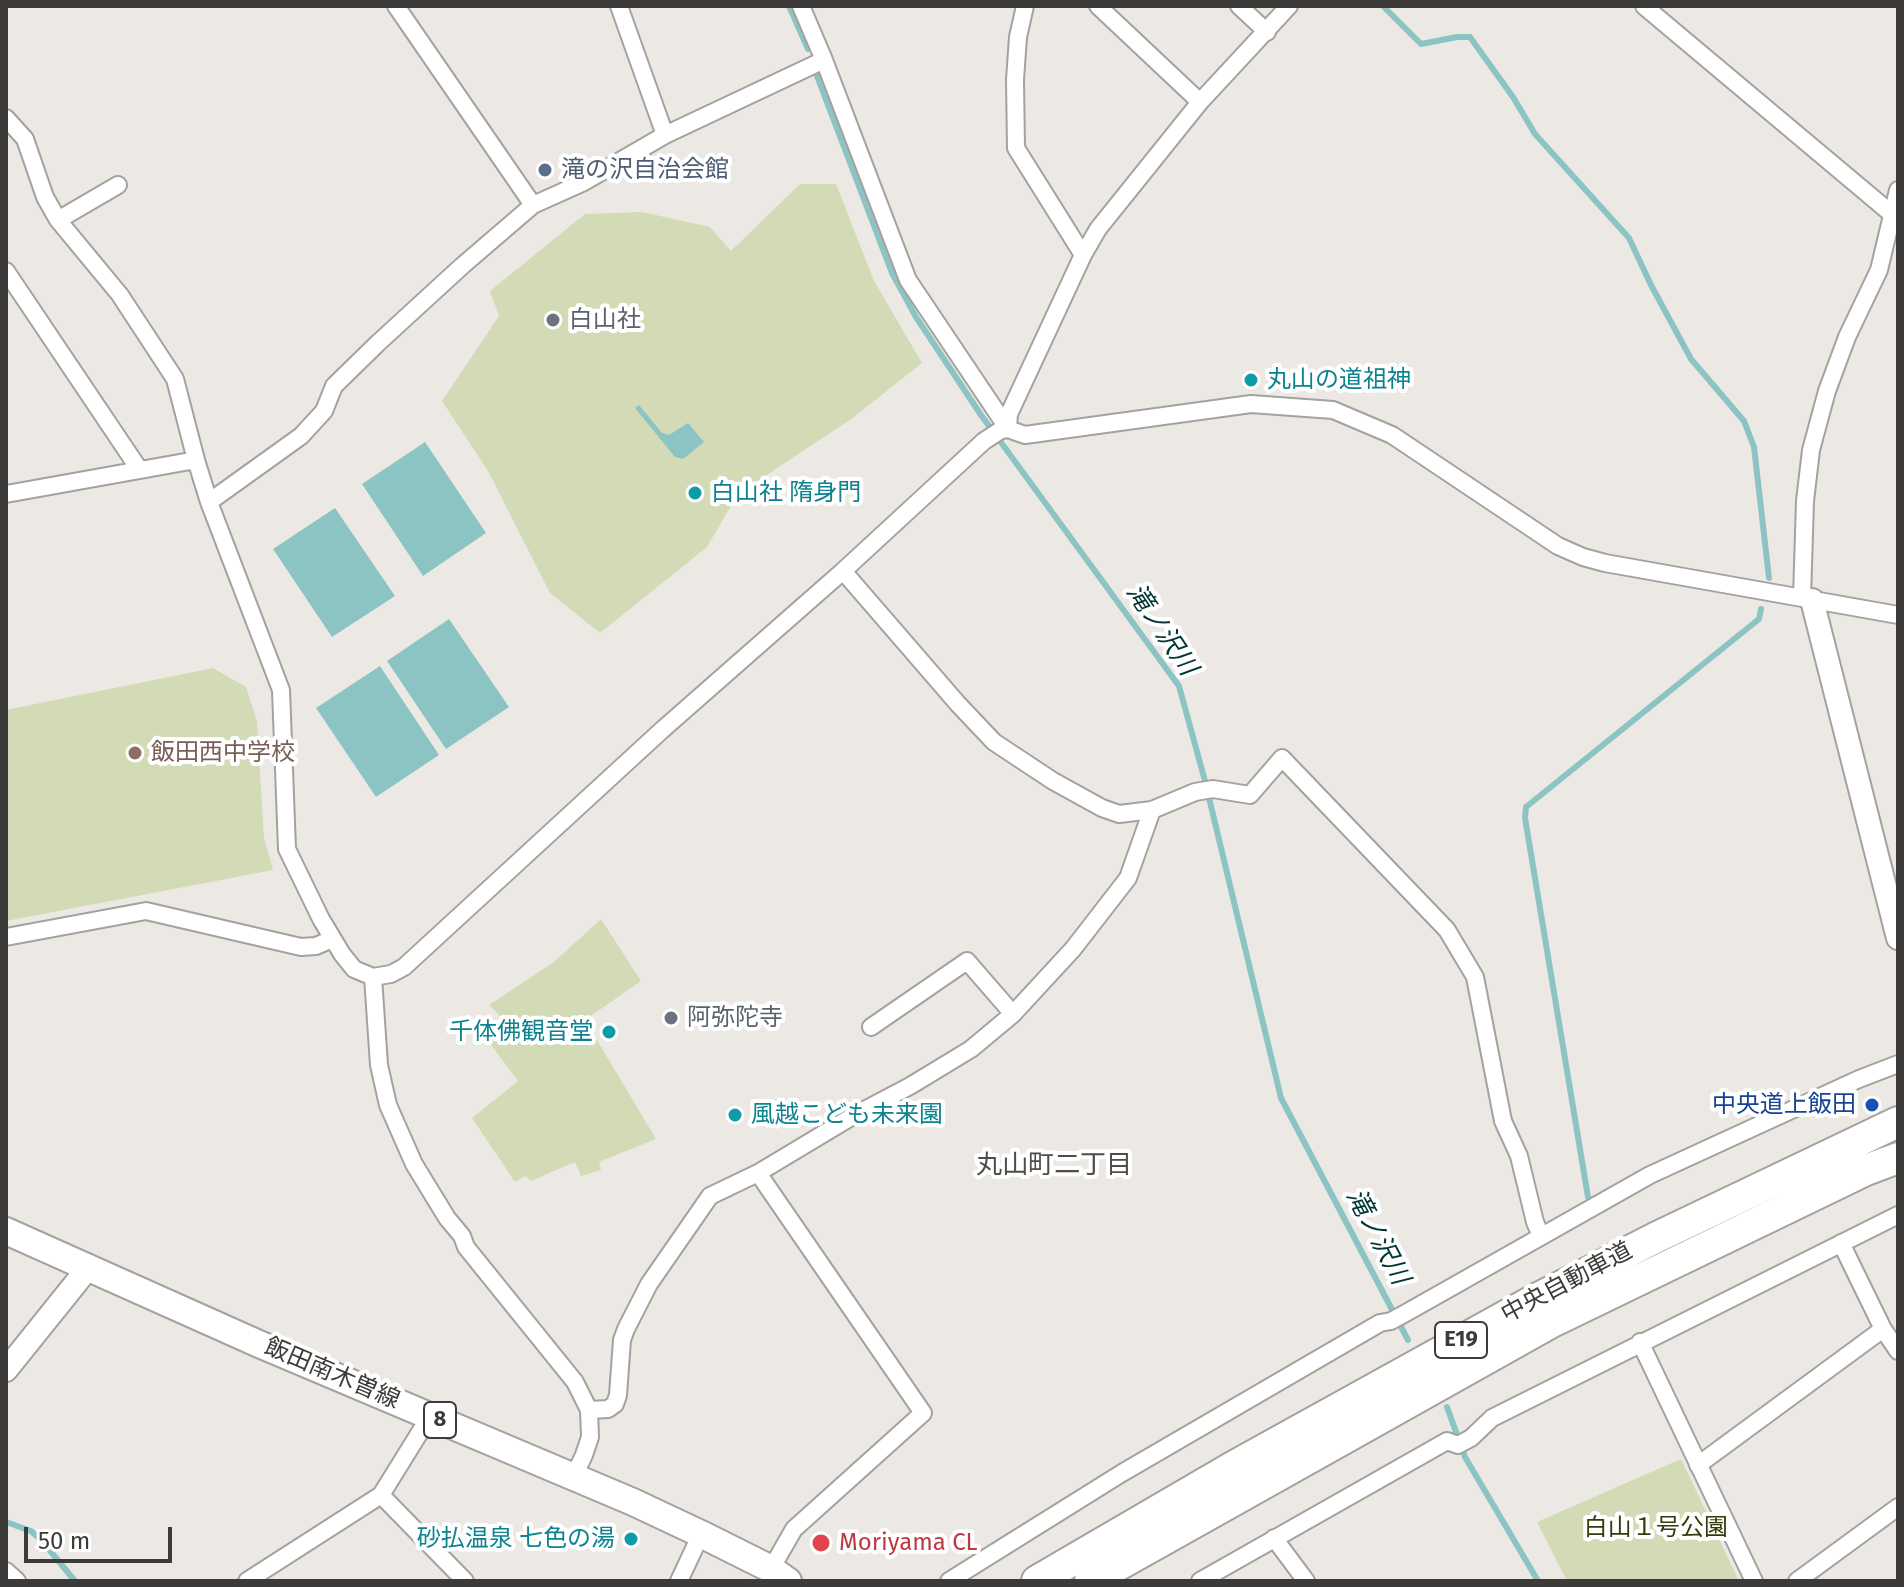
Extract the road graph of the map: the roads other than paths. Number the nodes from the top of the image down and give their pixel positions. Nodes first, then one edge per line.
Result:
1 (396, 6) edge
2 (619, 6) edge
3 (801, 6) edge
4 (1025, 6) edge
5 (1098, 6) edge
6 (1239, 6) edge
7 (1289, 6) edge
8 (1644, 6) edge
9 (1267, 32) junction
10 (824, 60) junction
11 (1200, 102) junction
12 (6, 118) edge
13 (665, 135) junction
14 (118, 185) dead end
15 (1898, 190) edge
16 (533, 205) junction
17 (1893, 215) junction
18 (58, 220) junction
19 (1083, 255) junction
20 (6, 271) edge
21 (1004, 429) junction
22 (196, 460) junction
23 (139, 469) junction
24 (6, 494) edge
25 (209, 502) junction
26 (843, 571) junction
27 (1807, 599) junction
28 (1898, 615) edge
29 (1152, 810) junction
30 (6, 937) edge
31 (1898, 938) edge
32 (332, 939) junction
33 (373, 977) junction
34 (1013, 1014) junction
35 (871, 1027) dead end
36 (1898, 1064) edge
37 (1898, 1122) edge
38 (1898, 1158) edge
39 (758, 1173) junction
40 (1898, 1215) edge
41 (6, 1231) edge
42 (1541, 1236) junction
43 (1841, 1243) junction
44 (88, 1268) junction
45 (1883, 1329) junction
46 (1640, 1342) junction
47 (1898, 1351) edge
48 (6, 1370) edge
49 (589, 1410) junction
50 (430, 1416) junction
51 (1698, 1465) junction
52 (573, 1478) junction
53 (381, 1495) junction
54 (1898, 1507) edge
55 (701, 1534) junction
56 (1274, 1538) junction
57 (6, 1571) edge
58 (780, 1575) edge
59 (17, 1581) edge
60 (247, 1581) edge
61 (465, 1581) edge
62 (679, 1581) edge
63 (949, 1581) edge
64 (1037, 1581) edge
65 (1090, 1581) edge
66 (1200, 1581) edge
67 (1306, 1581) edge
68 (1754, 1581) edge
69 (1797, 1581) edge

1 - 16 street
2 - 13 street
3 - 10 street
4 - 19 street
5 - 11 street
6 - 9 street
7 - 9 street
8 - 17 street
9 - 11 street
10 - 13 street
10 - 21 street
11 - 19 street
12 - 18 street
13 - 16 street
14 - 18 street
15 - 17 street
16 - 25 street
17 - 27 street
18 - 22 street
19 - 21 street
20 - 23 street
21 - 26 street
21 - 27 street
22 - 23 street
22 - 25 street
23 - 24 street
25 - 32 street
26 - 29 street
26 - 33 street
27 - 28 street
27 - 31 street
29 - 34 street
29 - 42 street
30 - 32 street
32 - 33 street
33 - 49 street
34 - 35 street
34 - 39 street
36 - 42 street
37 - 64 highway, 中央自動車道 / E19
38 - 65 highway, 中央自動車道 / E19
39 - 49 street
39 - 58 street
40 - 43 street
41 - 44 main road, 飯田南木曽線 / 8
42 - 63 street
43 - 45 street
43 - 46 street
44 - 48 street
44 - 50 main road, 飯田南木曽線 / 8
45 - 47 street
45 - 51 street
46 - 51 street
46 - 56 street
49 - 52 street
50 - 52 main road, 飯田南木曽線 / 8
50 - 53 street
51 - 68 street
52 - 55 main road, 飯田南木曽線 / 8
53 - 60 street
53 - 61 street
54 - 69 street
55 - 58 main road, 飯田南木曽線 / 8
55 - 62 street
56 - 66 street
56 - 67 street
57 - 59 street

